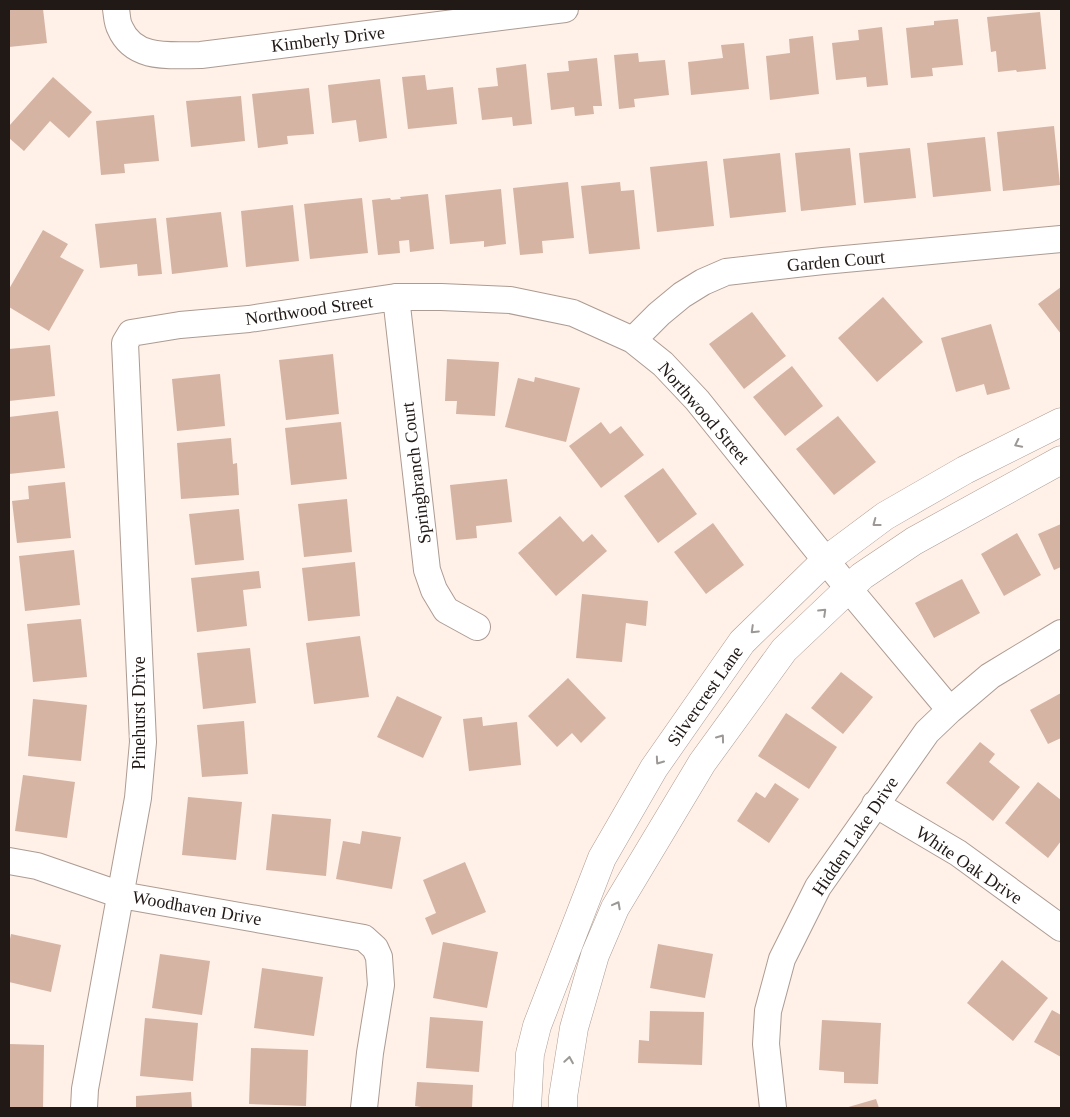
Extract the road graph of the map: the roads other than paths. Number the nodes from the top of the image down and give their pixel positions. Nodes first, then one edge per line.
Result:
1 (116, 9) edge
2 (565, 9) edge
3 (405, 19) edge
4 (1061, 239) edge
5 (396, 297) junction
6 (633, 340) junction
7 (126, 343) joint
8 (1061, 422) edge
9 (1061, 460) edge
10 (826, 560) junction
11 (848, 588) junction
12 (476, 627) dead end
13 (1061, 632) edge
14 (950, 710) junction
15 (875, 804) junction
16 (9, 861) edge
17 (121, 894) junction
18 (1061, 928) edge
19 (84, 1108) edge
20 (364, 1108) edge
21 (527, 1108) edge
22 (563, 1108) edge
23 (773, 1108) edge

1 - 3 street, Kimberly Drive
2 - 3 street, Kimberly Drive
4 - 6 street, Garden Court
5 - 6 street, Northwood Street
5 - 7 street, Northwood Street
5 - 12 street, Springbranch Court
6 - 10 street, Northwood Street
7 - 17 street, Pinehurst Drive
8 -> 10 street, Silvercrest Lane
9 - 11 street, Silvercrest Lane
10 - 11 street, Northwood Street
10 -> 21 street, Silvercrest Lane
11 - 14 street, Northwood Street
22 -> 11 street, Silvercrest Lane
13 - 14 street, Hidden Lake Drive
14 - 15 street, Hidden Lake Drive
15 - 18 street, White Oak Drive
15 - 23 street, Hidden Lake Drive
16 - 17 street, Woodhaven Drive
17 - 19 street, Pinehurst Drive
17 - 20 street, Woodhaven Drive

